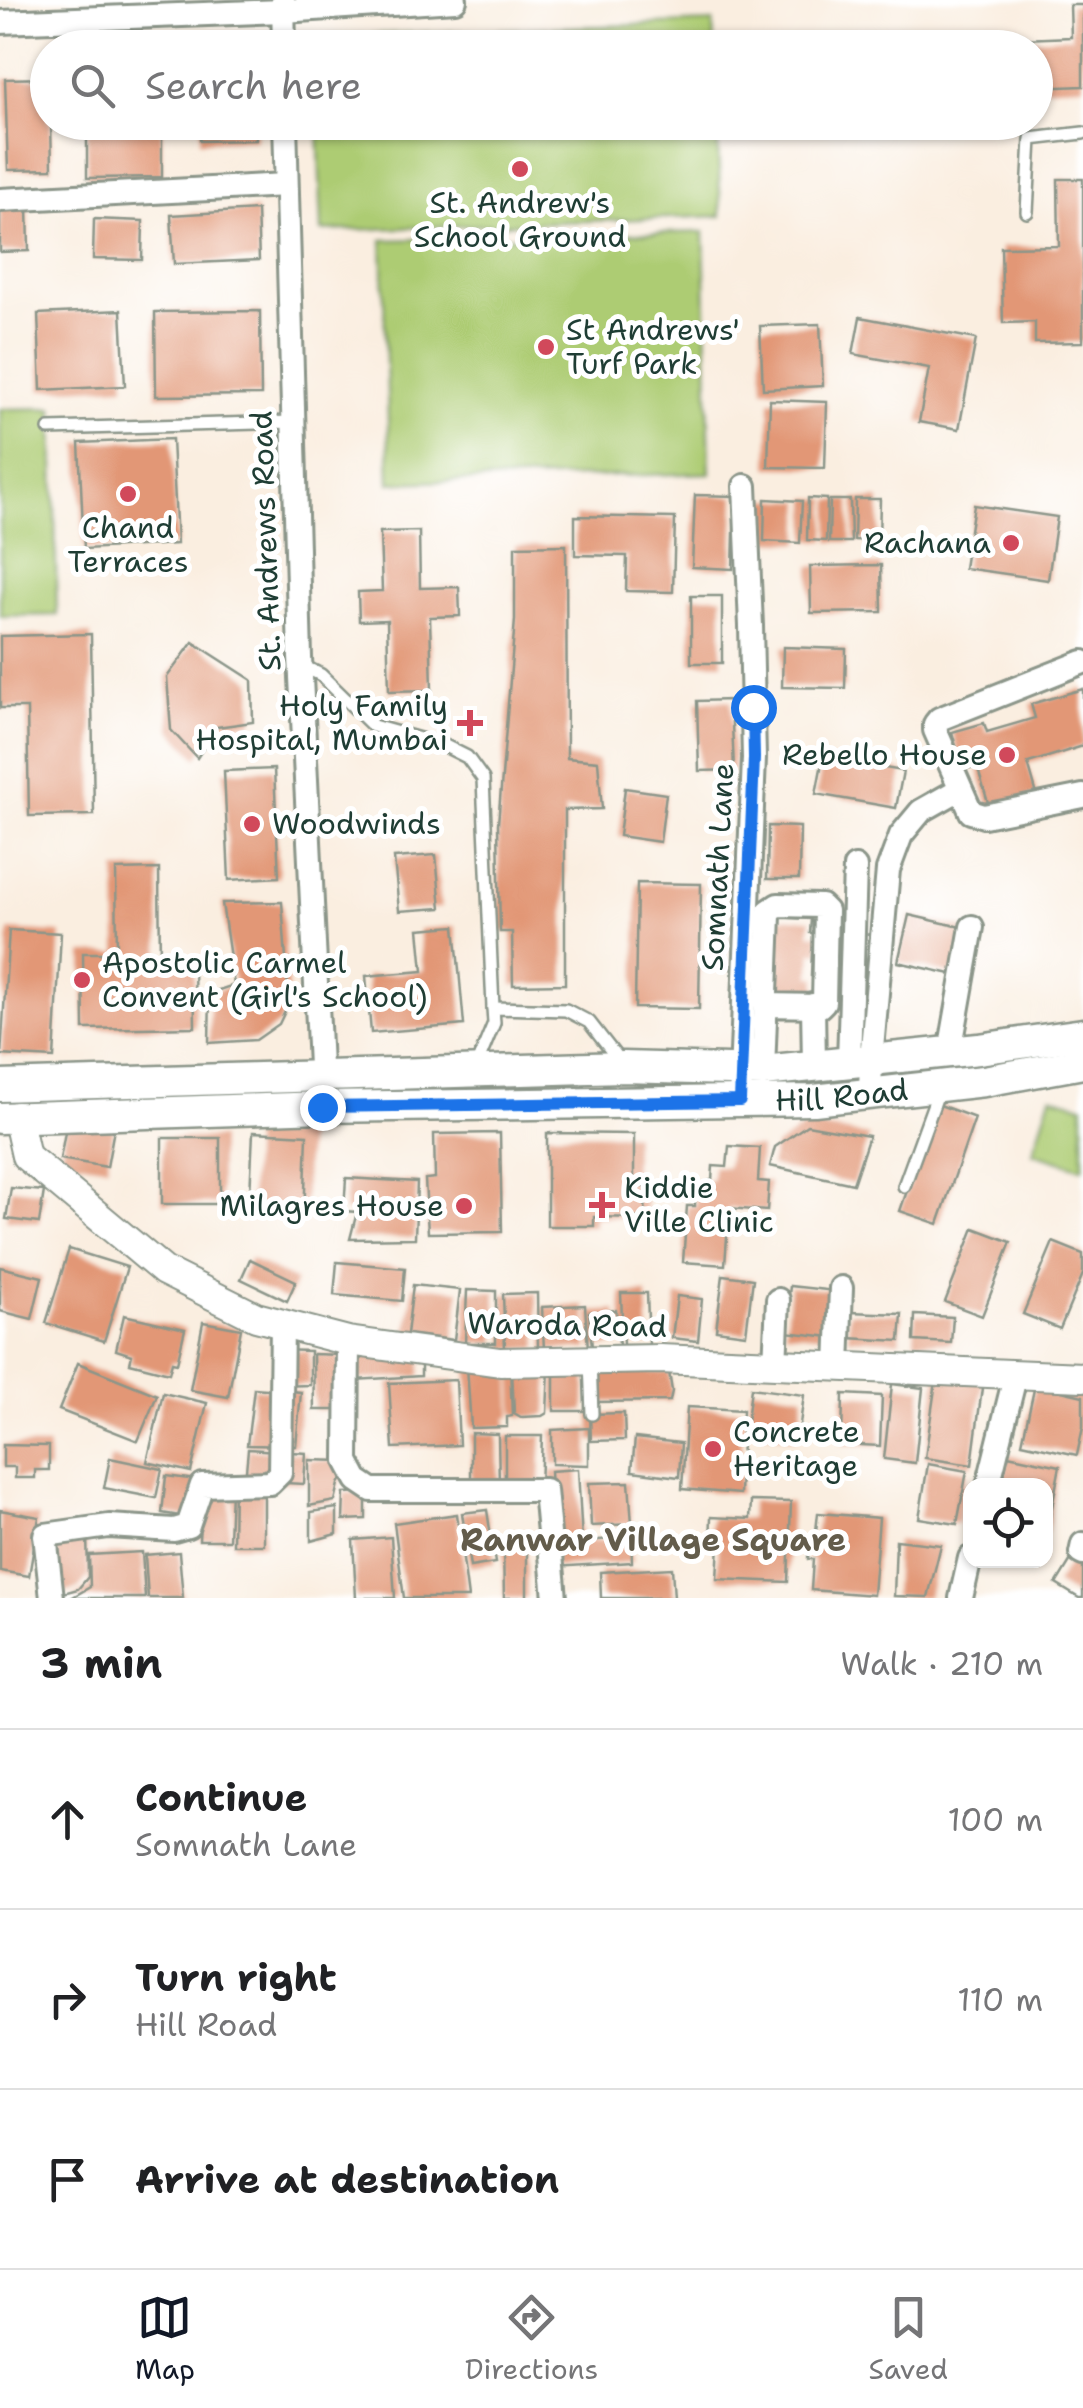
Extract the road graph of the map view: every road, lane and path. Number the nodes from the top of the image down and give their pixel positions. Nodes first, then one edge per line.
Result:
1 (455, 0) edge
2 (283, 6) edge
3 (0, 22) edge
4 (1083, 133) edge
5 (1053, 136) edge
6 (285, 140) edge
7 (1031, 140) edge
8 (286, 185) junction
9 (0, 200) edge
10 (1027, 212) dead end
11 (292, 422) junction
12 (49, 428) dead end
13 (744, 486) dead end
14 (1083, 662) edge
15 (301, 665) junction
16 (960, 789) junction
17 (1083, 796) edge
18 (855, 867) dead end
19 (972, 927) dead end
20 (765, 1005) junction
21 (813, 1005) junction
22 (493, 1008) junction
23 (1083, 1034) edge
24 (965, 1050) junction
25 (860, 1061) junction
26 (1083, 1064) edge
27 (814, 1065) junction
28 (623, 1067) junction
29 (474, 1071) junction
30 (321, 1076) junction
31 (747, 1081) junction
32 (984, 1081) junction
33 (0, 1086) edge
34 (940, 1086) junction
35 (870, 1094) junction
36 (322, 1107) junction
37 (5, 1120) edge
38 (904, 1186) dead end
39 (841, 1288) dead end
40 (778, 1300) dead end
41 (282, 1324) junction
42 (348, 1342) junction
43 (590, 1361) junction
44 (776, 1364) junction
45 (838, 1366) junction
46 (1016, 1372) junction
47 (1083, 1377) edge
48 (592, 1414) dead end
49 (990, 1478) edge
50 (1083, 1544) edge
51 (1083, 1554) edge
52 (968, 1568) edge
53 (52, 1598) edge
54 (555, 1598) edge
55 (960, 1598) edge

1 - 2 street
2 - 3 street
4 - 5 lane
6 - 8 street, St. Andrews Road
7 - 10 lane
8 - 9 street
8 - 11 street, St. Andrews Road
11 - 12 lane
11 - 15 street, St. Andrews Road
13 - 31 street, Somnath Lane
14 - 16 street
15 - 22 lane
15 - 30 street, St. Andrews Road
16 - 17 street
16 - 25 street
18 - 25 street
19 - 24 street
20 - 21 street
20 - 21 street
20 - 31 street
21 - 27 street
22 - 28 lane
22 - 29 lane
23 - 24 main road, Hill Road
24 - 25 main road, Hill Road
24 - 32 main road
25 - 27 main road, Hill Road
25 - 35 street
26 - 32 main road, Hill Road
27 - 31 main road, Hill Road
28 - 29 main road, Hill Road
28 - 31 main road, Hill Road
29 - 30 main road, Hill Road
30 - 33 main road, Hill Road
30 - 36 street, St. Andrews Road
31 - 35 main road, Hill Road
31 - 36 main road, Hill Road
32 - 34 main road, Hill Road
34 - 35 main road, Hill Road
34 - 38 lane
36 - 37 main road, Hill Road
37 - 41 street, Waroda Road
39 - 45 street
40 - 44 street
41 - 42 street, Waroda Road
41 - 53 street
42 - 43 street, Waroda Road
42 - 54 street
43 - 44 street, Waroda Road
43 - 48 lane
44 - 45 street, Waroda Road
45 - 46 street, Waroda Road
46 - 47 street, Waroda Road
46 - 49 street
50 - 51 street
52 - 55 street

